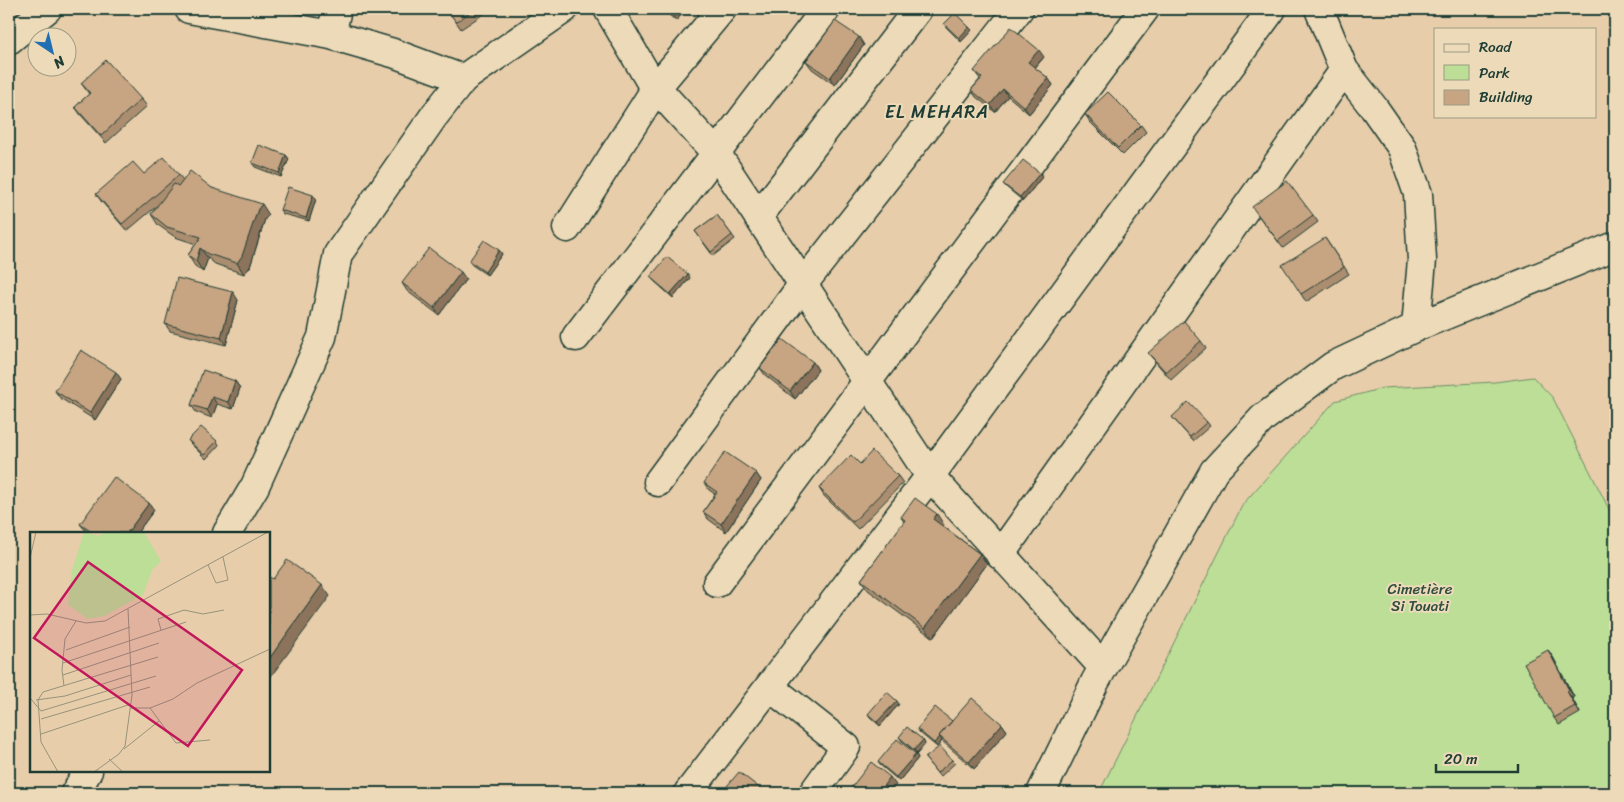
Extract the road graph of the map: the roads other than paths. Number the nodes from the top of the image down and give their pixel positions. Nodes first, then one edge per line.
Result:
1 (47, 9) edge
2 (189, 9) edge
3 (337, 9) edge
4 (564, 9) edge
5 (722, 9) edge
6 (826, 9) edge
7 (918, 9) edge
8 (1019, 9) edge
9 (1145, 9) edge
10 (1272, 9) edge
11 (1318, 9) edge
12 (611, 10) edge
13 (330, 35) junction
14 (9, 40) edge
15 (1344, 70) junction
16 (463, 79) junction
17 (656, 88) junction
18 (716, 153) junction
19 (758, 217) junction
20 (567, 228) dead end
21 (1615, 246) edge
22 (802, 284) junction
23 (1416, 327) junction
24 (576, 337) dead end
25 (867, 381) junction
26 (930, 476) junction
27 (658, 482) dead end
28 (228, 532) edge
29 (1000, 554) junction
30 (717, 583) dead end
31 (1103, 667) junction
32 (770, 687) junction
33 (87, 772) edge
34 (75, 793) edge
35 (688, 793) edge
36 (813, 793) edge
37 (1041, 793) edge

1 - 14 street
2 - 13 street
3 - 13 street
4 - 16 street
5 - 17 street
6 - 18 street
7 - 19 street
8 - 22 street
9 - 25 street
10 - 26 street
11 - 15 street
12 - 17 street
13 - 16 street
15 - 23 street
15 - 29 street
16 - 28 street
17 - 18 street
17 - 20 street
18 - 19 street
18 - 24 street
19 - 22 street
21 - 23 street
22 - 25 street
22 - 27 street
23 - 31 street
25 - 26 street
25 - 30 street
26 - 29 street
26 - 32 street
29 - 31 street
31 - 37 street
32 - 35 street
32 - 36 street
33 - 34 street

